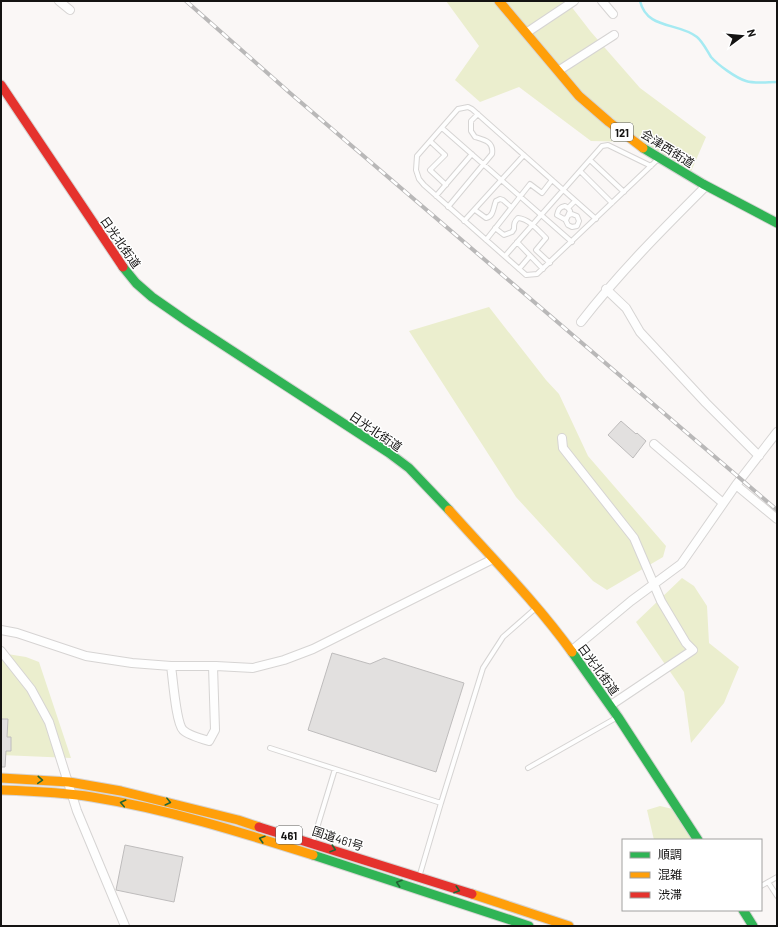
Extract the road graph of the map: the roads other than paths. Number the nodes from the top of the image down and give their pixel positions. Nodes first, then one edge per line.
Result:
1 (59, 1) edge
2 (499, 1) edge
3 (574, 1) edge
4 (602, 1) edge
5 (70, 10) dead end
6 (613, 14) dead end
7 (526, 33) junction
8 (614, 35) dead end
9 (558, 71) junction
10 (1, 86) edge
11 (478, 114) junction
12 (442, 128) junction
13 (430, 141) junction
14 (472, 154) junction
15 (524, 155) junction
16 (659, 158) junction
17 (590, 160) junction
18 (484, 164) junction
19 (651, 166) junction
20 (580, 171) junction
21 (502, 180) junction
22 (552, 180) junction
23 (446, 184) junction
24 (706, 186) junction
25 (563, 190) junction
26 (624, 192) junction
27 (436, 196) junction
28 (520, 196) junction
29 (575, 201) junction
30 (612, 204) junction
31 (448, 207) junction
32 (511, 207) junction
33 (568, 208) junction
34 (475, 210) junction
35 (541, 215) junction
36 (568, 216) junction
37 (596, 219) junction
38 (464, 221) junction
39 (777, 223) edge
40 (533, 225) junction
41 (569, 226) junction
42 (495, 228) junction
43 (562, 233) junction
44 (486, 240) junction
45 (517, 242) junction
46 (572, 242) junction
47 (505, 256) junction
48 (530, 256) junction
49 (550, 263) junction
50 (519, 268) junction
51 (544, 269) junction
52 (606, 290) junction
53 (581, 322) dead end
54 (777, 432) edge
55 (562, 438) dead end
56 (654, 444) dead end
57 (759, 456) junction
58 (736, 485) junction
59 (723, 503) junction
60 (777, 519) edge
61 (493, 559) junction
62 (655, 584) junction
63 (536, 608) junction
64 (1, 630) edge
65 (1, 651) edge
66 (571, 651) junction
67 (171, 666) junction
68 (213, 666) junction
69 (610, 705) junction
70 (618, 717) junction
71 (270, 748) dead end
72 (335, 768) junction
73 (528, 768) dead end
74 (1, 778) edge
75 (69, 782) junction
76 (1, 790) edge
77 (72, 795) junction
78 (441, 803) junction
79 (697, 839) edge
80 (312, 843) junction
81 (419, 877) junction
82 (777, 877) edge
83 (768, 882) junction
84 (762, 885) edge
85 (777, 896) edge
86 (744, 911) edge
87 (125, 926) edge
88 (529, 926) edge
89 (569, 926) edge
90 (753, 926) edge

1 - 5 street
2 - 7 main road, 会津西街道 / 121
3 - 7 street
4 - 6 street
7 - 9 main road, 会津西街道 / 121
8 - 9 street
9 - 16 main road, 会津西街道 / 121
10 - 61 main road, 日光北街道
11 - 12 lane
11 - 15 lane
11 - 18 lane
12 - 13 lane
12 - 14 lane
13 - 23 lane
13 - 27 lane
14 - 18 lane
14 - 23 lane
15 - 21 lane
15 - 22 lane
16 - 19 lane
16 - 24 main road, 会津西街道 / 121
17 - 19 lane
17 - 20 lane
17 - 26 lane
18 - 21 lane
18 - 31 lane
19 - 26 lane
20 - 25 lane
20 - 30 lane
21 - 28 lane
21 - 34 lane
22 - 25 lane
22 - 28 lane
23 - 27 lane
24 - 39 main road, 会津西街道 / 121
24 - 52 street
25 - 29 lane
25 - 35 lane
26 - 30 lane
27 - 31 lane
28 - 32 lane
28 - 35 lane
29 - 33 lane
29 - 37 lane
30 - 37 lane
31 - 38 lane
32 - 34 lane
32 - 42 lane
33 - 36 lane
33 - 36 lane
34 - 38 lane
35 - 40 lane
35 - 43 lane
36 - 41 lane
36 - 41 lane
37 - 46 lane
38 - 44 lane
40 - 42 lane
40 - 45 lane
40 - 49 lane
41 - 43 lane
42 - 44 lane
43 - 46 lane
44 - 47 lane
45 - 47 lane
45 - 48 lane
46 - 49 lane
47 - 50 lane
48 - 50 lane
48 - 51 lane
49 - 51 lane
50 - 51 lane
52 - 53 street
52 - 57 street
54 - 57 street
55 - 62 street
56 - 59 street
57 - 58 street
58 - 59 street
58 - 60 street
59 - 62 street
61 - 63 main road, 日光北街道
61 - 68 street
62 - 66 street
62 - 69 street
63 - 66 main road, 日光北街道
63 - 78 lane
64 - 67 street
65 - 75 street
66 - 69 main road, 日光北街道
67 - 68 street
67 - 68 street
69 - 70 main road, 日光北街道
70 - 73 lane
70 - 79 main road, 日光北街道
71 - 72 lane
72 - 78 lane
72 - 80 lane
74 -> 75 main road, 国道461号 / 461
75 - 77 street
75 -> 80 main road, 国道461号 / 461
76 - 77 main road, 国道461号 / 461
77 - 87 street
88 -> 77 main road, 国道461号 / 461
78 - 81 lane
80 -> 81 main road, 国道461号 / 461
81 -> 89 main road, 国道461号 / 461
82 - 83 lane
83 - 84 lane
83 - 85 lane
86 - 90 main road

